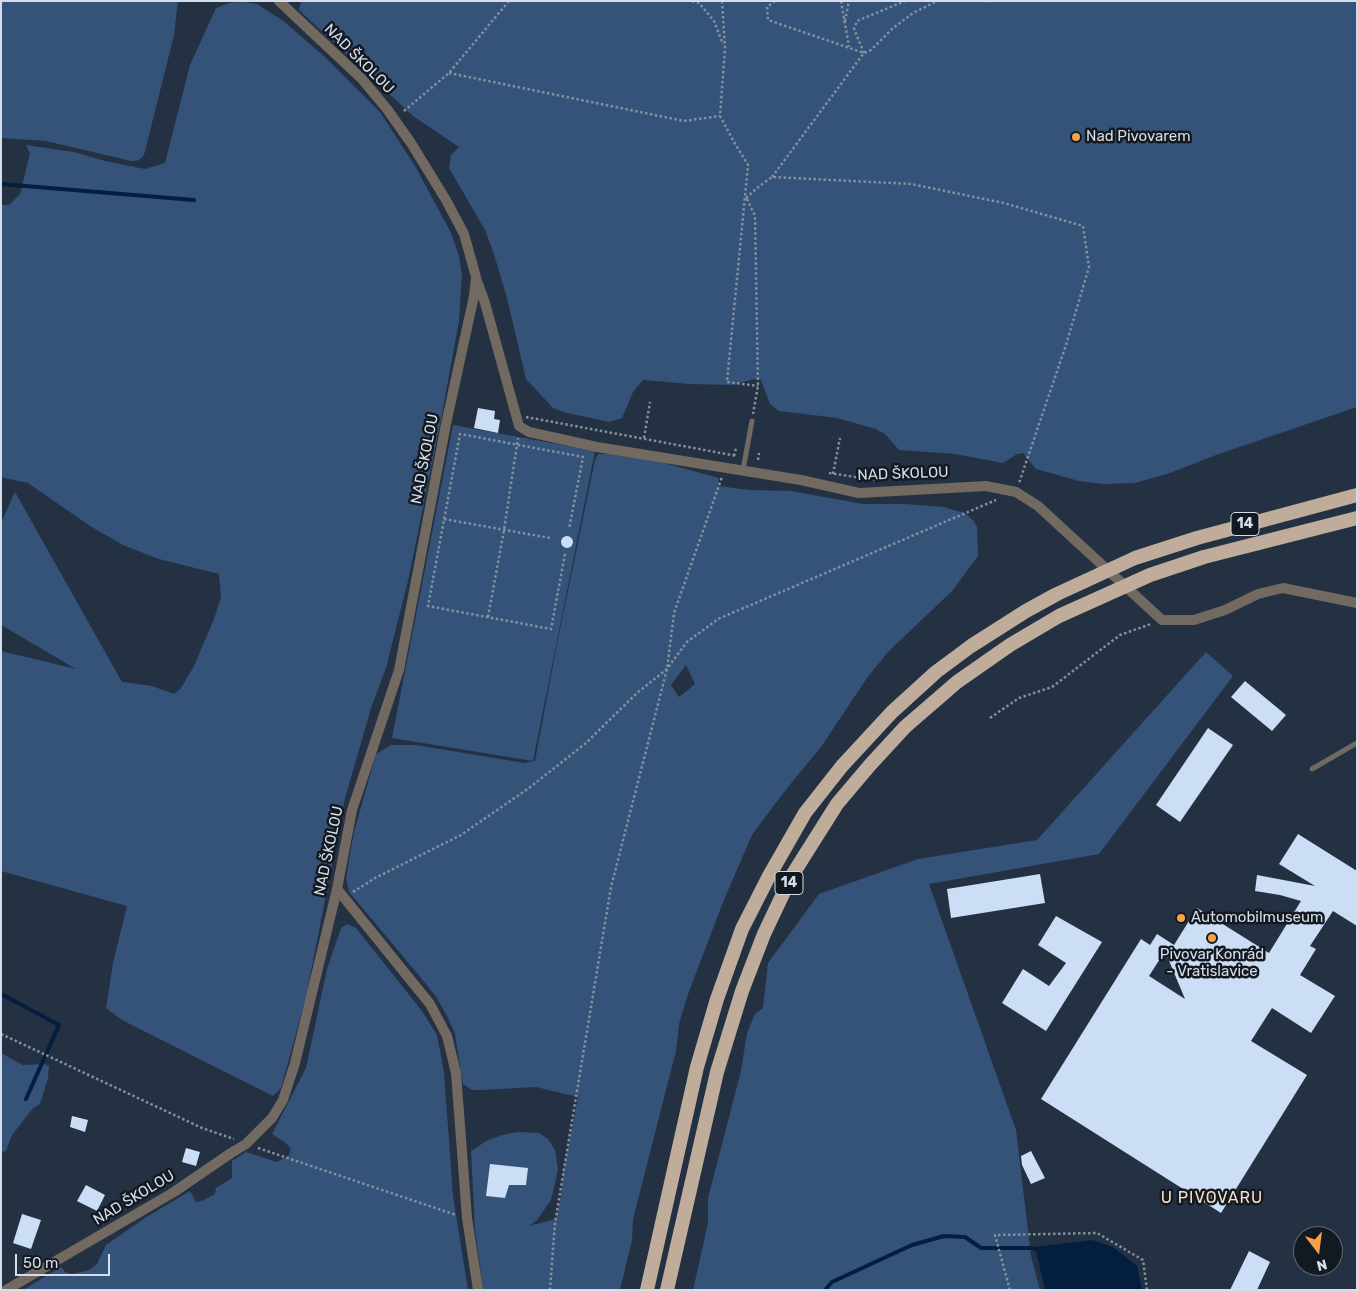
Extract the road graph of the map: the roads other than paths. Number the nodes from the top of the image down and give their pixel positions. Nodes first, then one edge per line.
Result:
1 (280, 1) edge
2 (476, 278) junction
3 (752, 422) road end
4 (743, 471) junction
5 (1357, 495) edge
6 (1357, 518) edge
7 (1357, 603) edge
8 (1357, 743) edge
9 (1312, 769) dead end
10 (337, 888) junction
11 (6, 1290) edge
12 (478, 1290) edge
13 (647, 1290) edge
14 (667, 1290) edge

1 - 2 street, NAD ŠKOLOU
2 - 4 street, NAD ŠKOLOU
2 - 10 street, NAD ŠKOLOU
3 - 4 lane
4 - 7 street, NAD ŠKOLOU
5 - 13 highway, 14
6 - 14 highway, 14
8 - 9 lane
10 - 11 street, NAD ŠKOLOU
10 - 12 street

